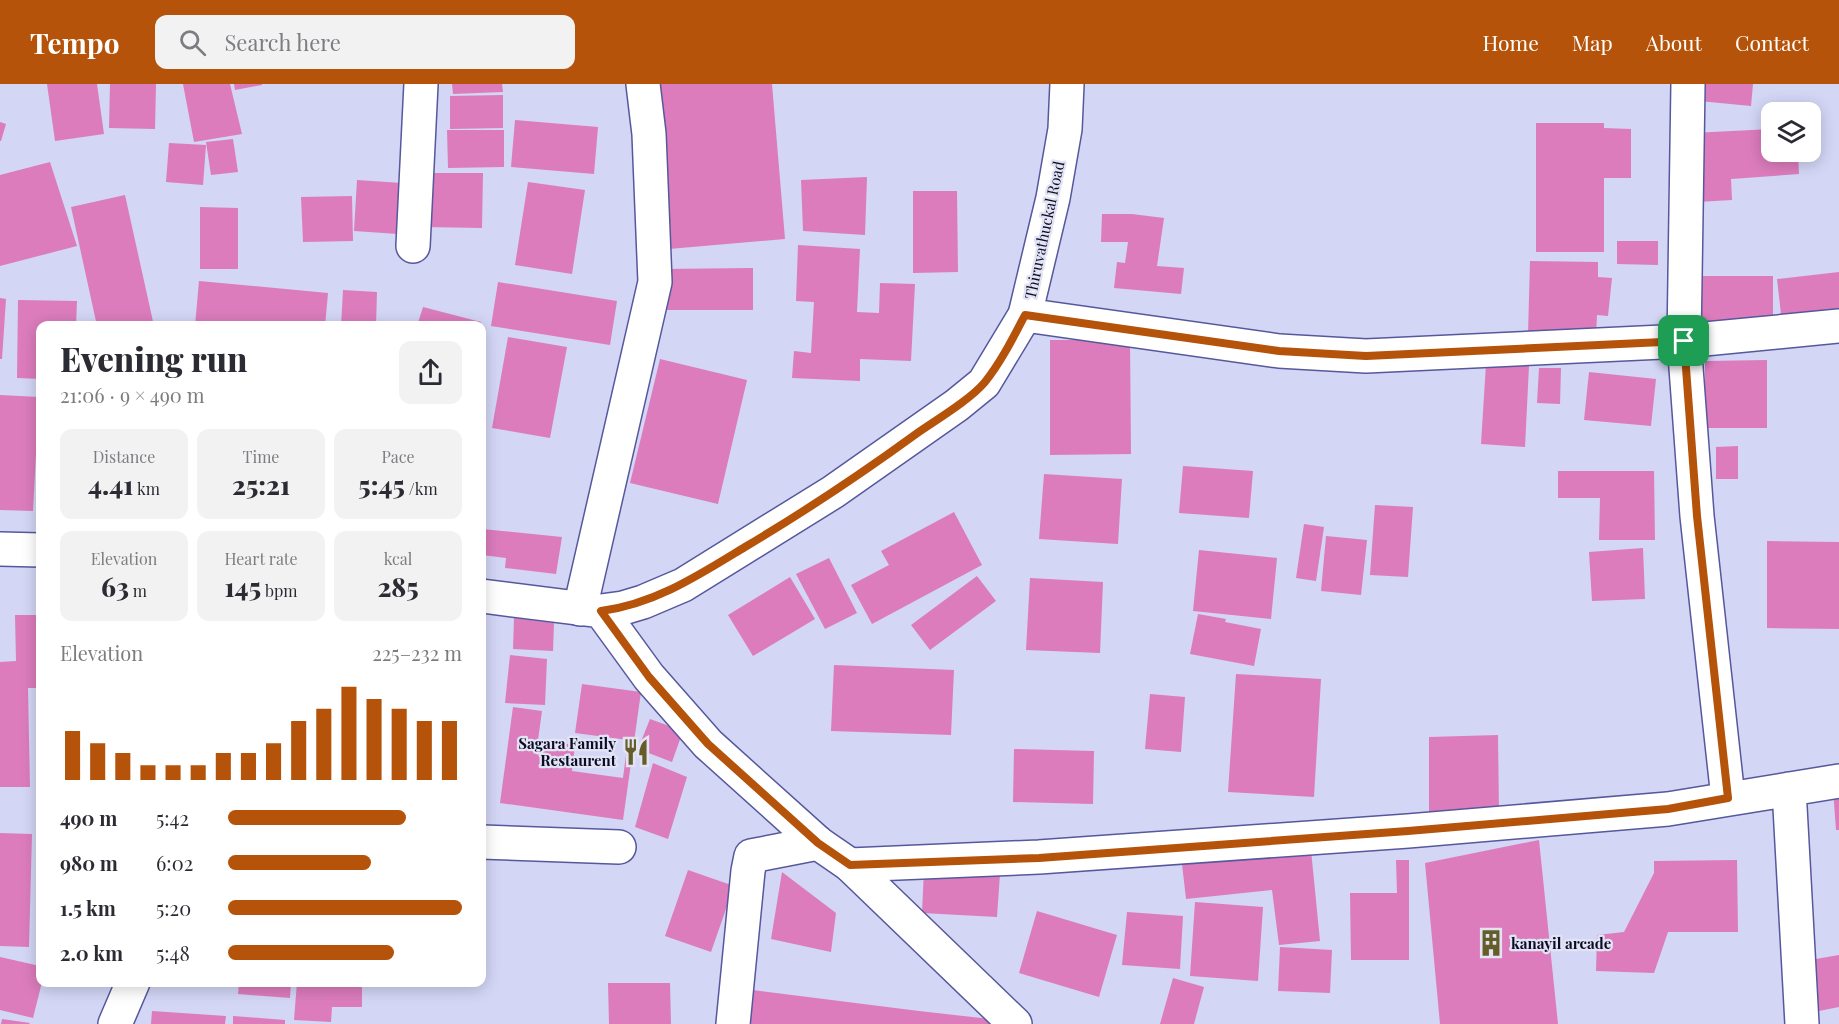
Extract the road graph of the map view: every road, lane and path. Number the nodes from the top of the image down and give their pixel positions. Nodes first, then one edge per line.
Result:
1 (421, 84) edge
2 (643, 84) edge
3 (1067, 84) edge
4 (1688, 84) edge
5 (413, 246) dead end
6 (1025, 315) junction
7 (1839, 326) edge
8 (1684, 341) junction
9 (0, 549) edge
10 (36, 550) edge
11 (486, 597) edge
12 (590, 610) junction
13 (1839, 781) edge
14 (1789, 789) junction
15 (1728, 798) junction
16 (486, 842) edge
17 (818, 843) junction
18 (619, 847) dead end
19 (850, 865) junction
20 (131, 987) edge
21 (115, 1024) edge
22 (733, 1024) edge
23 (1015, 1024) edge
24 (1802, 1024) edge

1 - 5 street
2 - 12 street
3 - 6 street, Thiruvathuckal Road
4 - 8 street
6 - 8 street
6 - 12 street, Thiruvathuckal Road
7 - 8 street
8 - 15 street
9 - 10 street
11 - 12 street, Thiruvathuckal Road
12 - 17 street
13 - 14 street
14 - 15 street
14 - 24 street
15 - 19 street
16 - 18 street
17 - 19 street
17 - 22 street
19 - 23 street
20 - 21 street

